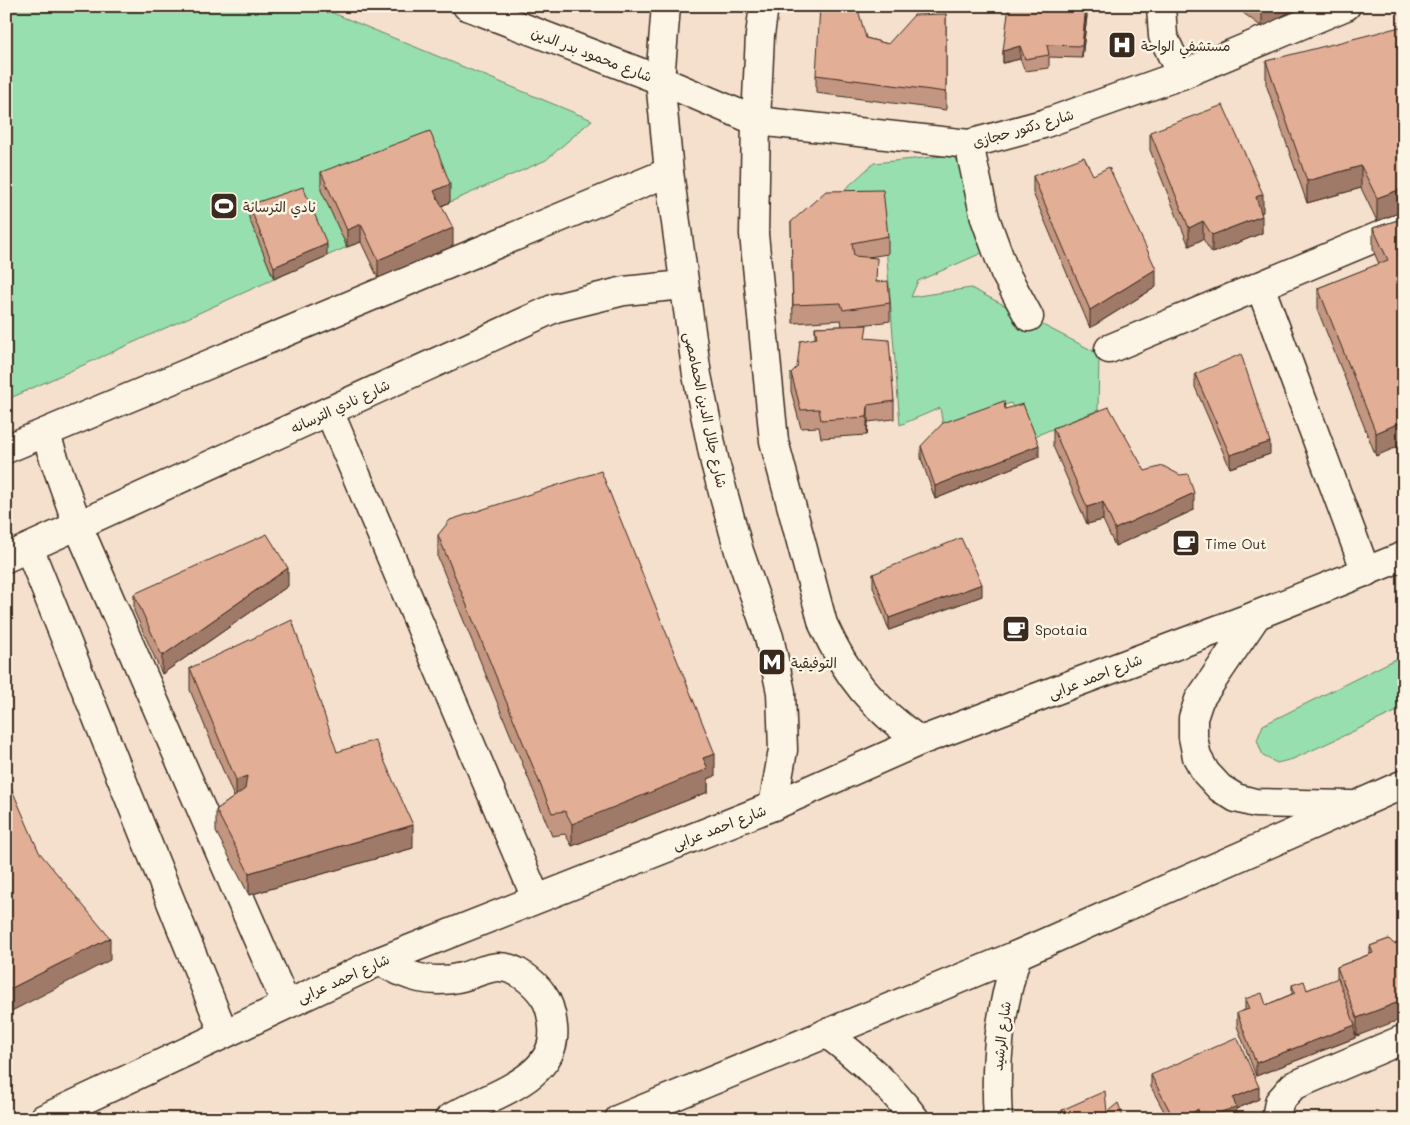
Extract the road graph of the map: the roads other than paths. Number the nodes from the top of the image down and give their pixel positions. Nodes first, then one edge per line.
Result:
1 (467, 6) edge
2 (666, 6) edge
3 (764, 6) edge
4 (1160, 6) edge
5 (1346, 6) edge
6 (1181, 75) junction
7 (660, 80) junction
8 (756, 121) junction
9 (969, 144) junction
10 (669, 172) junction
11 (1401, 227) edge
12 (683, 285) junction
13 (1260, 286) junction
14 (1028, 317) dead end
15 (1109, 349) dead end
16 (329, 411) junction
17 (45, 433) junction
18 (6, 449) edge
19 (78, 526) junction
20 (17, 553) edge
21 (1404, 556) edge
22 (1366, 572) junction
23 (1257, 615) junction
24 (920, 741) junction
25 (1404, 784) edge
26 (773, 806) junction
27 (1358, 806) junction
28 (536, 898) junction
29 (1017, 954) junction
30 (380, 961) junction
31 (286, 1004) junction
32 (826, 1033) junction
33 (224, 1034) junction
34 (1404, 1039) edge
35 (43, 1119) edge
36 (449, 1119) edge
37 (619, 1119) edge
38 (915, 1119) edge
39 (998, 1119) edge
40 (1276, 1119) edge

1 - 7 main road, شارع محمود بدر الدين
2 - 7 main road, شارع جلال الدين الحمامصى
3 - 8 main road
4 - 6 main road
5 - 6 main road, شارع دكتور حجازى
6 - 9 main road, شارع دكتور حجازى
7 - 8 main road, شارع دكتور حجازى
7 - 10 main road, شارع جلال الدين الحمامصى
8 - 9 main road, شارع دكتور حجازى
8 - 24 main road
9 - 14 main road
10 - 12 main road, شارع جلال الدين الحمامصى
10 - 17 main road
11 - 13 main road
12 - 16 main road, شارع نادي الترسانه
12 - 26 main road, شارع جلال الدين الحمامصى
13 - 15 main road
13 - 22 main road
16 - 19 main road, شارع نادي الترسانه
16 - 28 main road
17 - 18 main road
17 - 19 main road
19 - 20 main road, شارع نادي الترسانه
19 - 31 main road
20 - 33 main road
21 - 22 main road, شارع احمد عرابى
22 - 23 main road, شارع احمد عرابى
23 - 24 main road, شارع احمد عرابى
23 - 27 main road
24 - 26 main road, شارع احمد عرابى
25 - 27 main road
26 - 28 main road, شارع احمد عرابى
27 - 29 main road
28 - 30 main road, شارع احمد عرابى
29 - 32 main road
29 - 39 main road, شارع الرشيد
30 - 31 main road, شارع احمد عرابى
30 - 36 main road
31 - 33 main road, شارع احمد عرابى
32 - 37 main road
32 - 38 main road
33 - 35 main road, شارع احمد عرابى
34 - 40 main road

